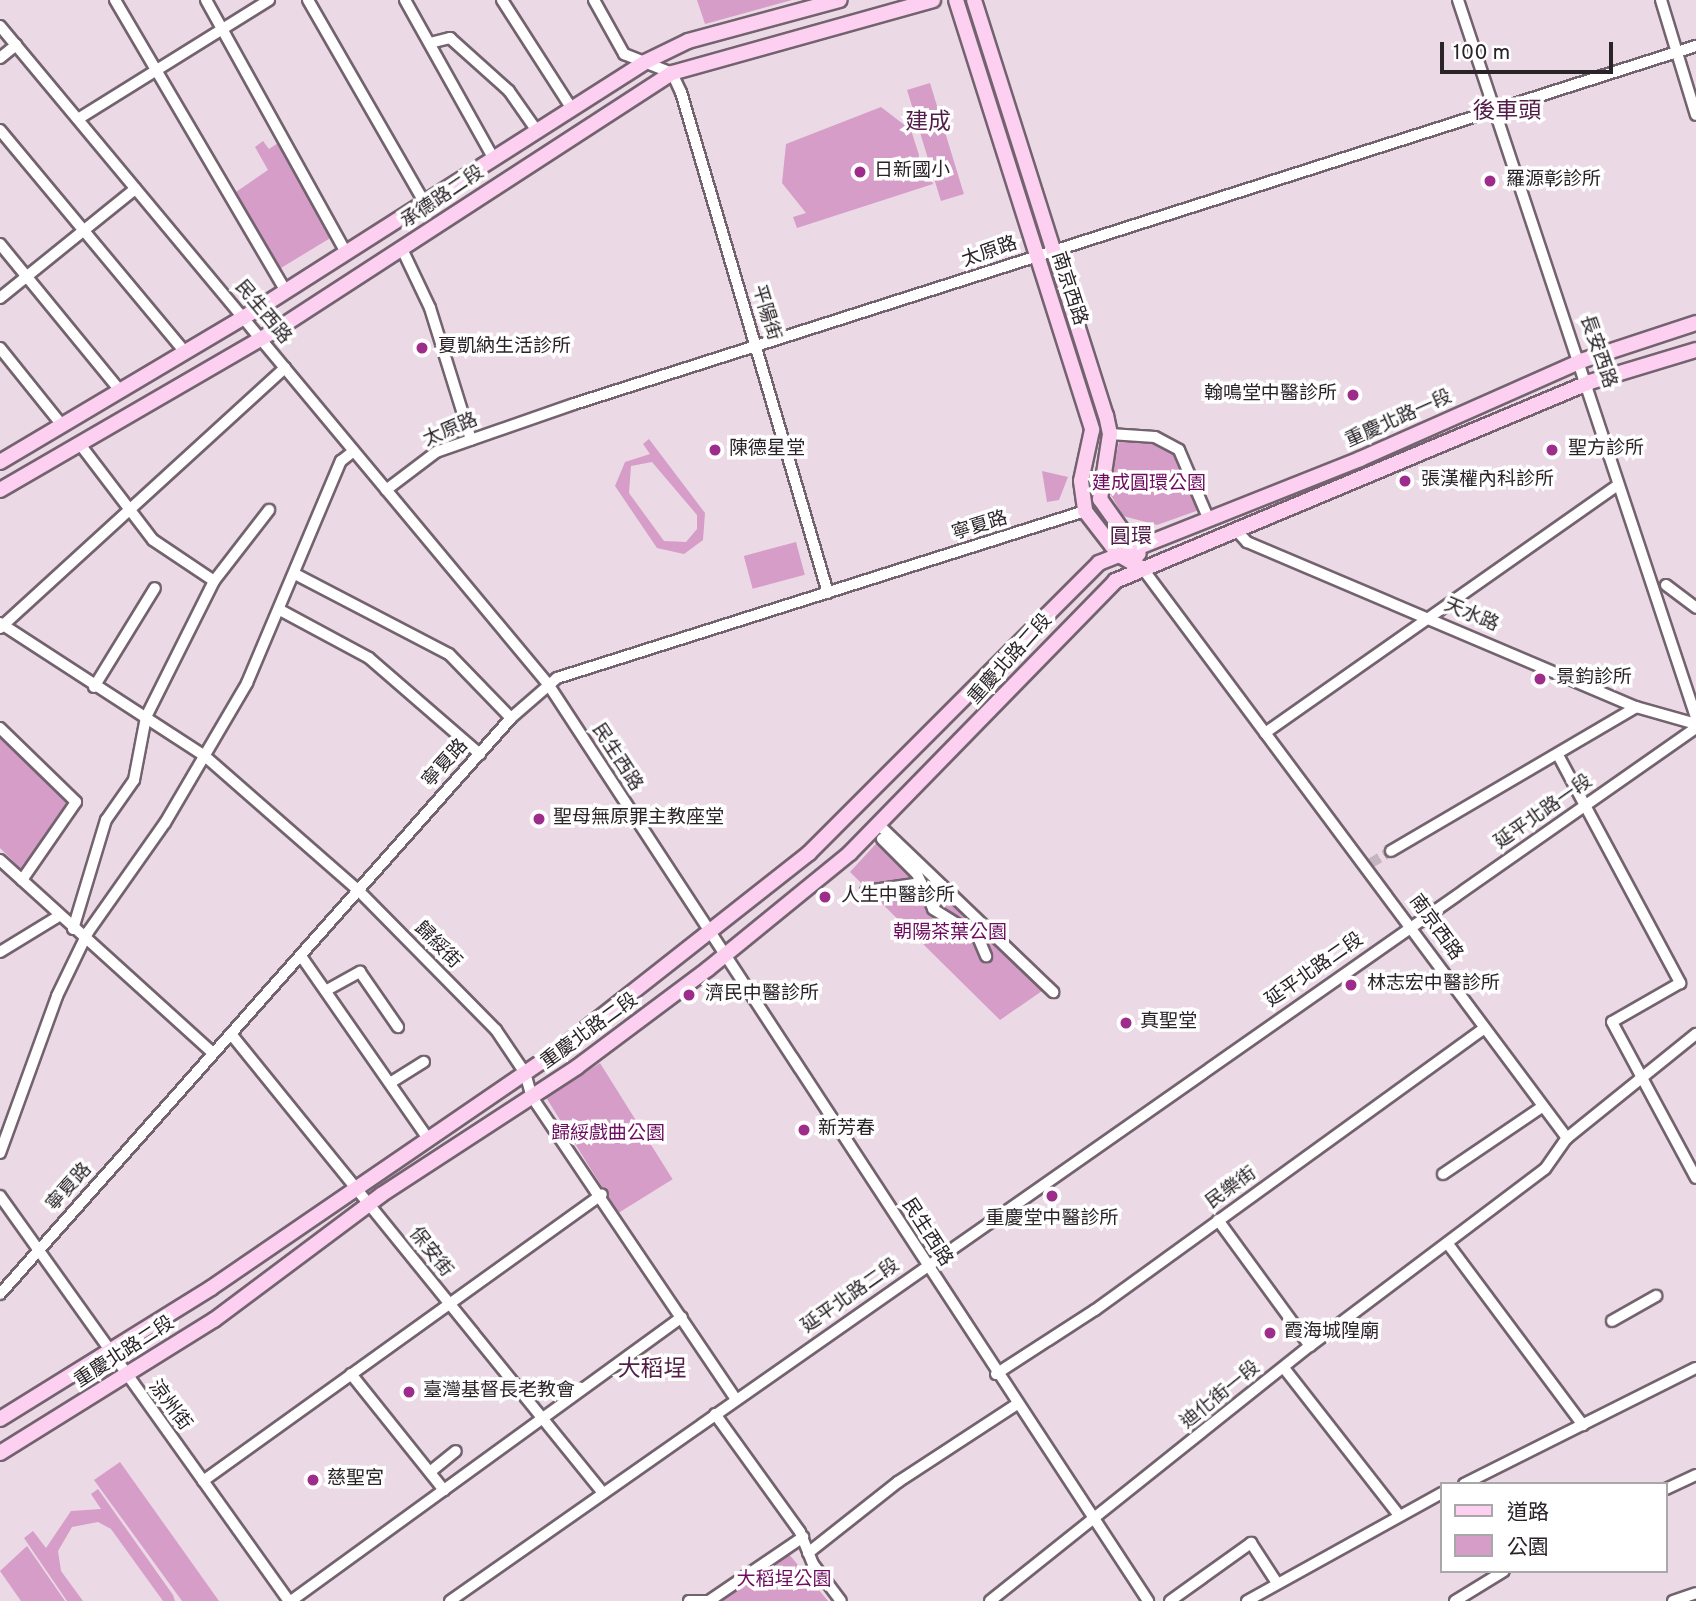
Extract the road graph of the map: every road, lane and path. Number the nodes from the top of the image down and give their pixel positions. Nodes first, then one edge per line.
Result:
1 (114, 0) edge
2 (206, 0) edge
3 (269, 0) edge
4 (308, 0) edge
5 (405, 0) edge
6 (502, 0) edge
7 (594, 0) edge
8 (840, 0) edge
9 (933, 0) edge
10 (956, 0) edge
11 (974, 0) edge
12 (1458, 0) edge
13 (1661, 0) edge
14 (0, 26) edge
15 (222, 27) junction
16 (430, 43) junction
17 (16, 45) junction
18 (1696, 46) edge
19 (1677, 52) junction
20 (0, 58) edge
21 (645, 62) junction
22 (156, 65) junction
23 (672, 73) junction
24 (572, 109) junction
25 (1494, 113) junction
26 (1696, 115) edge
27 (78, 120) junction
28 (0, 130) edge
29 (537, 131) junction
30 (494, 159) junction
31 (135, 188) junction
32 (424, 202) junction
33 (84, 230) junction
34 (0, 244) edge
35 (402, 249) junction
36 (1052, 251) junction
37 (346, 253) junction
38 (1037, 256) junction
39 (27, 276) junction
40 (286, 291) junction
41 (0, 299) edge
42 (242, 317) junction
43 (1696, 323) edge
44 (260, 338) junction
45 (0, 348) edge
46 (756, 348) junction
47 (183, 350) junction
48 (1696, 350) edge
49 (1581, 361) junction
50 (285, 368) junction
51 (1590, 382) junction
52 (118, 388) junction
53 (61, 424) junction
54 (1110, 434) junction
55 (471, 440) junction
56 (79, 443) junction
57 (354, 451) junction
58 (0, 461) edge
59 (1617, 486) junction
60 (0, 490) edge
61 (386, 490) junction
62 (130, 510) junction
63 (269, 510) dead end
64 (1085, 511) junction
65 (1209, 520) junction
66 (1237, 531) junction
67 (1137, 548) junction
68 (1119, 555) junction
69 (1143, 569) junction
70 (297, 575) junction
71 (214, 581) junction
72 (1666, 585) dead end
73 (155, 588) dead end
74 (828, 593) junction
75 (1696, 608) edge
76 (280, 610) junction
77 (1424, 615) junction
78 (1, 626) edge
79 (548, 684) junction
80 (94, 687) junction
81 (1636, 707) junction
82 (146, 717) junction
83 (1696, 717) edge
84 (511, 718) junction
85 (1696, 726) edge
86 (0, 727) edge
87 (1265, 733) junction
88 (480, 754) junction
89 (1558, 755) junction
90 (206, 757) junction
91 (1587, 805) junction
92 (878, 824) junction
93 (882, 839) dead end
94 (1391, 851) tunnel mouth
95 (0, 860) edge
96 (22, 880) junction
97 (921, 883) junction
98 (357, 889) junction
99 (866, 891) dead end
100 (58, 916) junction
101 (1410, 926) junction
102 (73, 929) junction
103 (707, 933) junction
104 (85, 939) junction
105 (0, 952) edge
106 (722, 956) junction
107 (986, 956) dead end
108 (301, 957) junction
109 (327, 990) junction
110 (1053, 992) dead end
111 (398, 1027) dead end
112 (1484, 1028) junction
113 (231, 1034) junction
114 (1696, 1034) edge
115 (213, 1053) junction
116 (424, 1062) dead end
117 (525, 1073) junction
118 (1643, 1075) junction
119 (390, 1083) junction
120 (532, 1097) junction
121 (1542, 1107) junction
122 (427, 1137) junction
123 (1567, 1138) junction
124 (0, 1153) edge
125 (1443, 1174) dead end
126 (1696, 1178) edge
127 (355, 1184) junction
128 (601, 1194) junction
129 (0, 1196) edge
130 (369, 1203) junction
131 (1218, 1220) junction
132 (1448, 1244) junction
133 (40, 1249) junction
134 (926, 1265) junction
135 (0, 1294) edge
136 (1656, 1296) dead end
137 (448, 1304) junction
138 (682, 1317) junction
139 (1612, 1321) dead end
140 (1310, 1346) junction
141 (116, 1365) junction
142 (1284, 1368) junction
143 (1696, 1368) edge
144 (351, 1374) junction
145 (996, 1374) junction
146 (736, 1399) junction
147 (1017, 1404) junction
148 (715, 1415) junction
149 (543, 1417) junction
150 (0, 1419) edge
151 (1583, 1425) junction
152 (456, 1451) dead end
153 (0, 1453) edge
154 (430, 1472) junction
155 (1696, 1475) edge
156 (203, 1481) junction
157 (1469, 1482) edge
158 (1668, 1488) edge
159 (444, 1489) junction
160 (603, 1493) junction
161 (1440, 1494) edge
162 (1399, 1515) junction
163 (1094, 1520) junction
164 (803, 1537) junction
165 (808, 1553) junction
166 (1501, 1573) edge
167 (1277, 1583) junction
168 (1696, 1593) edge
169 (290, 1601) edge
170 (450, 1601) edge
171 (689, 1601) edge
172 (841, 1601) edge
173 (990, 1601) edge
174 (1148, 1601) edge
175 (1170, 1601) edge
176 (1247, 1601) edge
177 (1455, 1601) edge
178 (1673, 1601) edge

1 - 22 street
2 - 15 street
3 - 15 street
4 - 32 street
5 - 16 street
6 - 24 street
7 - 21 street
8 - 21 main road, 承德路二段
9 - 23 main road, 承德路二段
10 - 38 main road, 南京西路
11 - 36 main road, 南京西路
12 - 25 street, 長安西路
13 - 19 street
14 - 17 street, 民生西路
15 - 22 street
15 - 37 street
16 - 29 street
16 - 30 street
17 - 20 street
17 - 27 street, 民生西路
18 - 19 street, 太原路
19 - 25 street, 太原路
19 - 26 street
21 - 23 street
21 - 24 main road, 承德路二段
22 - 27 street
22 - 40 street
23 - 35 main road, 承德路二段
23 - 46 street, 平陽街
24 - 29 main road, 承德路二段
25 - 36 street, 太原路
25 - 49 street, 長安西路
27 - 31 street, 民生西路
28 - 33 street
29 - 30 main road, 承德路二段
30 - 32 main road, 承德路二段
31 - 33 street
31 - 42 street, 民生西路
32 - 37 main road, 承德路二段
33 - 39 street
33 - 47 street
34 - 39 street
35 - 44 main road, 承德路二段
35 - 55 street
36 - 38 street, 太原路
36 - 54 main road, 南京西路
37 - 40 main road, 承德路二段
38 - 46 street, 太原路
38 - 64 main road, 南京西路
39 - 41 street
39 - 52 street
40 - 42 main road, 承德路二段
42 - 44 street, 民生西路
42 - 47 main road, 承德路二段
43 - 49 main road, 重慶北路一段
44 - 50 street, 民生西路
44 - 56 main road, 承德路二段
45 - 53 street
46 - 55 street, 太原路
46 - 74 street, 平陽街
47 - 52 main road, 承德路二段
48 - 51 main road, 重慶北路一段
49 - 51 street, 長安西路
49 - 65 main road, 重慶北路一段
50 - 57 street, 民生西路
50 - 62 street
51 - 59 street, 長安西路
51 - 66 main road, 重慶北路一段
52 - 53 main road, 承德路二段
53 - 58 main road, 承德路二段
54 - 65 street
54 - 67 main road, 南京西路
55 - 61 street, 太原路
56 - 60 main road, 承德路二段
56 - 62 street
57 - 61 street, 民生西路
57 - 70 street
59 - 77 street
59 - 83 street, 長安西路
61 - 79 street, 民生西路
62 - 71 street
62 - 78 street
63 - 71 street
64 - 68 main road, 南京西路
64 - 74 street, 寧夏路
65 - 67 main road, 重慶北路一段
66 - 69 main road, 重慶北路一段
66 - 77 street, 天水路
67 - 68 main road, 重慶北路一段
67 - 69 main road, 南京西路
68 - 69 main road, 南京西路
68 - 103 main road, 重慶北路二段
69 - 87 street, 南京西路
69 - 92 main road, 重慶北路二段
70 - 76 street
70 - 84 street
71 - 82 street
72 - 75 street
73 - 80 street
74 - 79 street, 寧夏路
76 - 88 street
76 - 90 street
77 - 81 street, 天水路
77 - 87 street
78 - 80 street, 歸綏街
79 - 84 street, 寧夏路
79 - 103 street, 民生西路
80 - 82 street, 歸綏街
81 - 85 street, 天水路
81 - 89 street
82 - 90 street, 歸綏街
82 - 102 street
84 - 88 street, 寧夏路
85 - 91 street, 延平北路一段
86 - 96 street
87 - 101 street, 南京西路
88 - 98 street, 寧夏路
89 - 91 street
89 - 94 street
90 - 98 street, 歸綏街
90 - 104 street
91 - 101 street, 延平北路一段
91 - 118 street
92 - 106 main road, 重慶北路二段
92 - 110 street
93 - 97 street
95 - 96 street
96 - 100 street
97 - 99 street
97 - 107 street
98 - 108 street, 寧夏路
98 - 117 street, 歸綏街
100 - 102 street
100 - 105 street
101 - 112 street, 南京西路
101 - 134 street, 延平北路二段
102 - 104 street
103 - 106 street, 民生西路
103 - 117 main road, 重慶北路二段
104 - 115 street
104 - 124 street
106 - 120 main road, 重慶北路二段
106 - 134 street, 民生西路
108 - 109 street
108 - 113 street, 寧夏路
109 - 111 street
109 - 119 street
112 - 121 street, 南京西路
112 - 131 street, 民樂街
113 - 115 street, 寧夏路
113 - 127 street, 保安街
114 - 118 street
115 - 133 street, 寧夏路
116 - 119 street
117 - 120 street, 歸綏街
117 - 122 main road, 重慶北路二段
118 - 123 street
118 - 126 street
119 - 122 street
120 - 128 street, 歸綏街
120 - 130 main road, 重慶北路二段
121 - 123 street, 南京西路
121 - 125 street
122 - 127 main road, 重慶北路二段
123 - 132 street, 迪化街一段
127 - 130 street, 保安街
127 - 141 main road, 重慶北路二段
128 - 137 street
128 - 138 street, 歸綏街
129 - 133 street, 涼州街
130 - 137 street, 保安街
130 - 141 main road, 重慶北路二段
131 - 140 street
131 - 145 street, 民樂街
132 - 140 street, 迪化街一段
132 - 151 street
133 - 135 street, 寧夏路
133 - 141 street, 涼州街
134 - 145 street, 民生西路
134 - 146 street, 延平北路二段
136 - 139 street
137 - 144 street
137 - 149 street, 保安街
138 - 146 street, 歸綏街
138 - 149 street
140 - 142 street, 迪化街一段
141 - 150 main road, 重慶北路二段
141 - 153 main road, 重慶北路二段
141 - 156 street, 涼州街
142 - 162 street
142 - 163 street, 迪化街一段
143 - 151 street
144 - 154 street
144 - 156 street
145 - 147 street, 民生西路
146 - 148 street, 延平北路二段
147 - 163 street, 民生西路
147 - 165 street
148 - 160 street, 延平北路二段
148 - 164 street
149 - 159 street
149 - 160 street, 保安街
151 - 157 street
152 - 154 street
154 - 159 street
155 - 158 street
156 - 169 street, 涼州街
159 - 169 street
160 - 170 street, 延平北路二段
161 - 162 street
162 - 167 street
163 - 173 street, 迪化街一段
163 - 174 street, 民生西路
164 - 165 street
164 - 171 street
165 - 172 street
166 - 177 street
167 - 175 street
167 - 176 street
168 - 178 street

